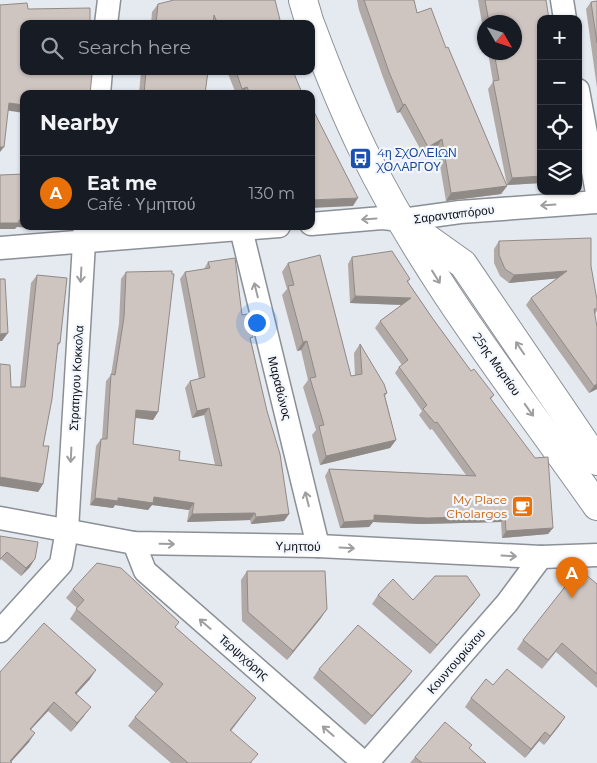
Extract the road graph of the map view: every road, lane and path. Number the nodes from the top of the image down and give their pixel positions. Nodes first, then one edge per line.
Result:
1 (109, 0) edge
2 (303, 0) edge
3 (562, 0) edge
4 (564, 15) edge
5 (106, 20) edge
6 (309, 20) edge
7 (315, 36) edge
8 (101, 75) edge
9 (99, 90) edge
10 (581, 105) edge
11 (597, 193) edge
12 (597, 202) edge
13 (402, 220) junction
14 (315, 224) edge
15 (210, 230) edge
16 (241, 230) edge
17 (84, 234) edge
18 (0, 248) edge
19 (597, 461) edge
20 (597, 506) edge
21 (0, 518) edge
22 (67, 530) junction
23 (134, 543) junction
24 (318, 546) junction
25 (597, 554) edge
26 (541, 557) junction
27 (0, 631) edge
28 (366, 763) edge

1 - 5 street
2 - 6 street, 25ης Μαρτίου
3 - 4 street
7 - 13 street, 25ης Μαρτίου
8 - 9 street
10 - 11 street
12 -> 13 street, Σαρανταπόρου
13 -> 14 street, Σαρανταπόρου
19 -> 13 street, 25ης Μαρτίου
13 -> 20 street, 25ης Μαρτίου
15 - 17 street
24 -> 16 street, Μαραθώνος
17 - 18 street
17 -> 22 street, Στρατηγου Κοκκολα
21 - 22 street, Υμηττού
22 - 23 street, Υμηττού
22 - 27 street, Στρατηγου Κοκκολα
23 -> 24 street, Υμηττού
28 -> 23 street, Τερψιχόρης
24 -> 26 street, Υμηττού
25 - 26 street, Υμηττού
26 - 28 street, Κουντουριώτου

